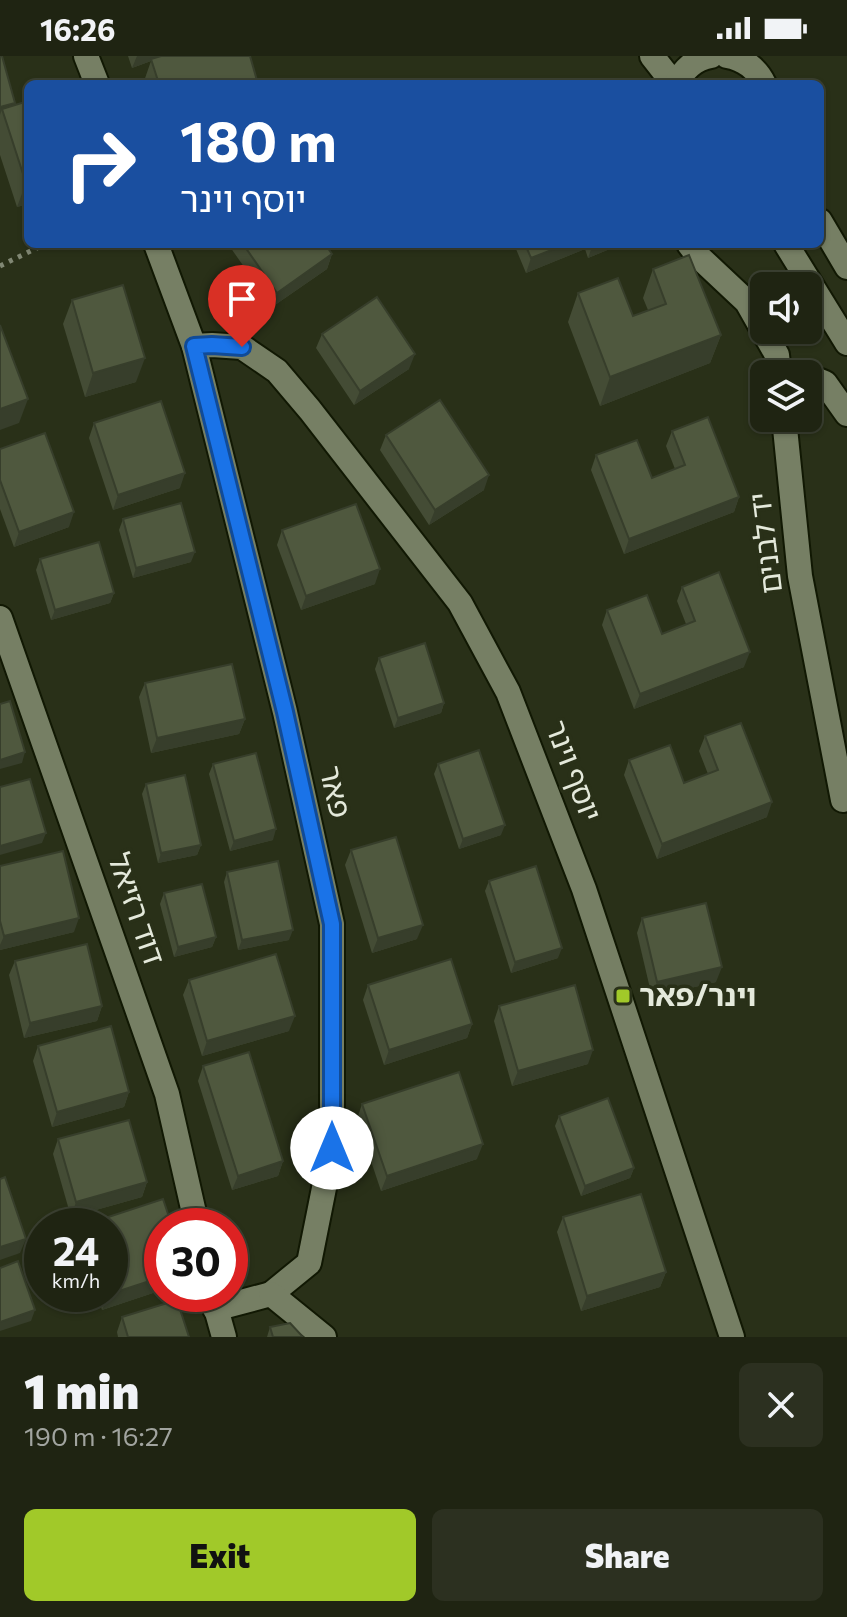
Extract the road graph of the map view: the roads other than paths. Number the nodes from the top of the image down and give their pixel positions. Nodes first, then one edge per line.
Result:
1 (86, 56) edge
2 (652, 56) edge
3 (711, 56) edge
4 (727, 56) edge
5 (95, 80) edge
6 (672, 80) edge
7 (678, 80) edge
8 (762, 80) edge
9 (824, 228) edge
10 (157, 248) edge
11 (692, 248) edge
12 (788, 248) edge
13 (847, 267) edge
14 (847, 343) edge
15 (194, 346) junction
16 (778, 360) edge
17 (822, 382) edge
18 (847, 414) edge
19 (785, 432) edge
20 (0, 618) edge
21 (843, 800) dead end
22 (193, 1208) edge
23 (271, 1294) junction
24 (248, 1297) edge
25 (217, 1312) edge
26 (224, 1337) edge
27 (324, 1337) edge
28 (732, 1337) edge

1 - 5 street
2 - 6 street
3 - 7 street
4 - 8 street
9 - 13 street
10 - 15 street, פאר
11 - 16 street
12 - 14 street
15 - 23 street, פאר
15 - 28 street, יוסף וינר
17 - 18 street
19 - 21 street, יד לבנים
20 - 22 street, דוד רזיאל
23 - 24 street, פאר
23 - 27 street
25 - 26 street

